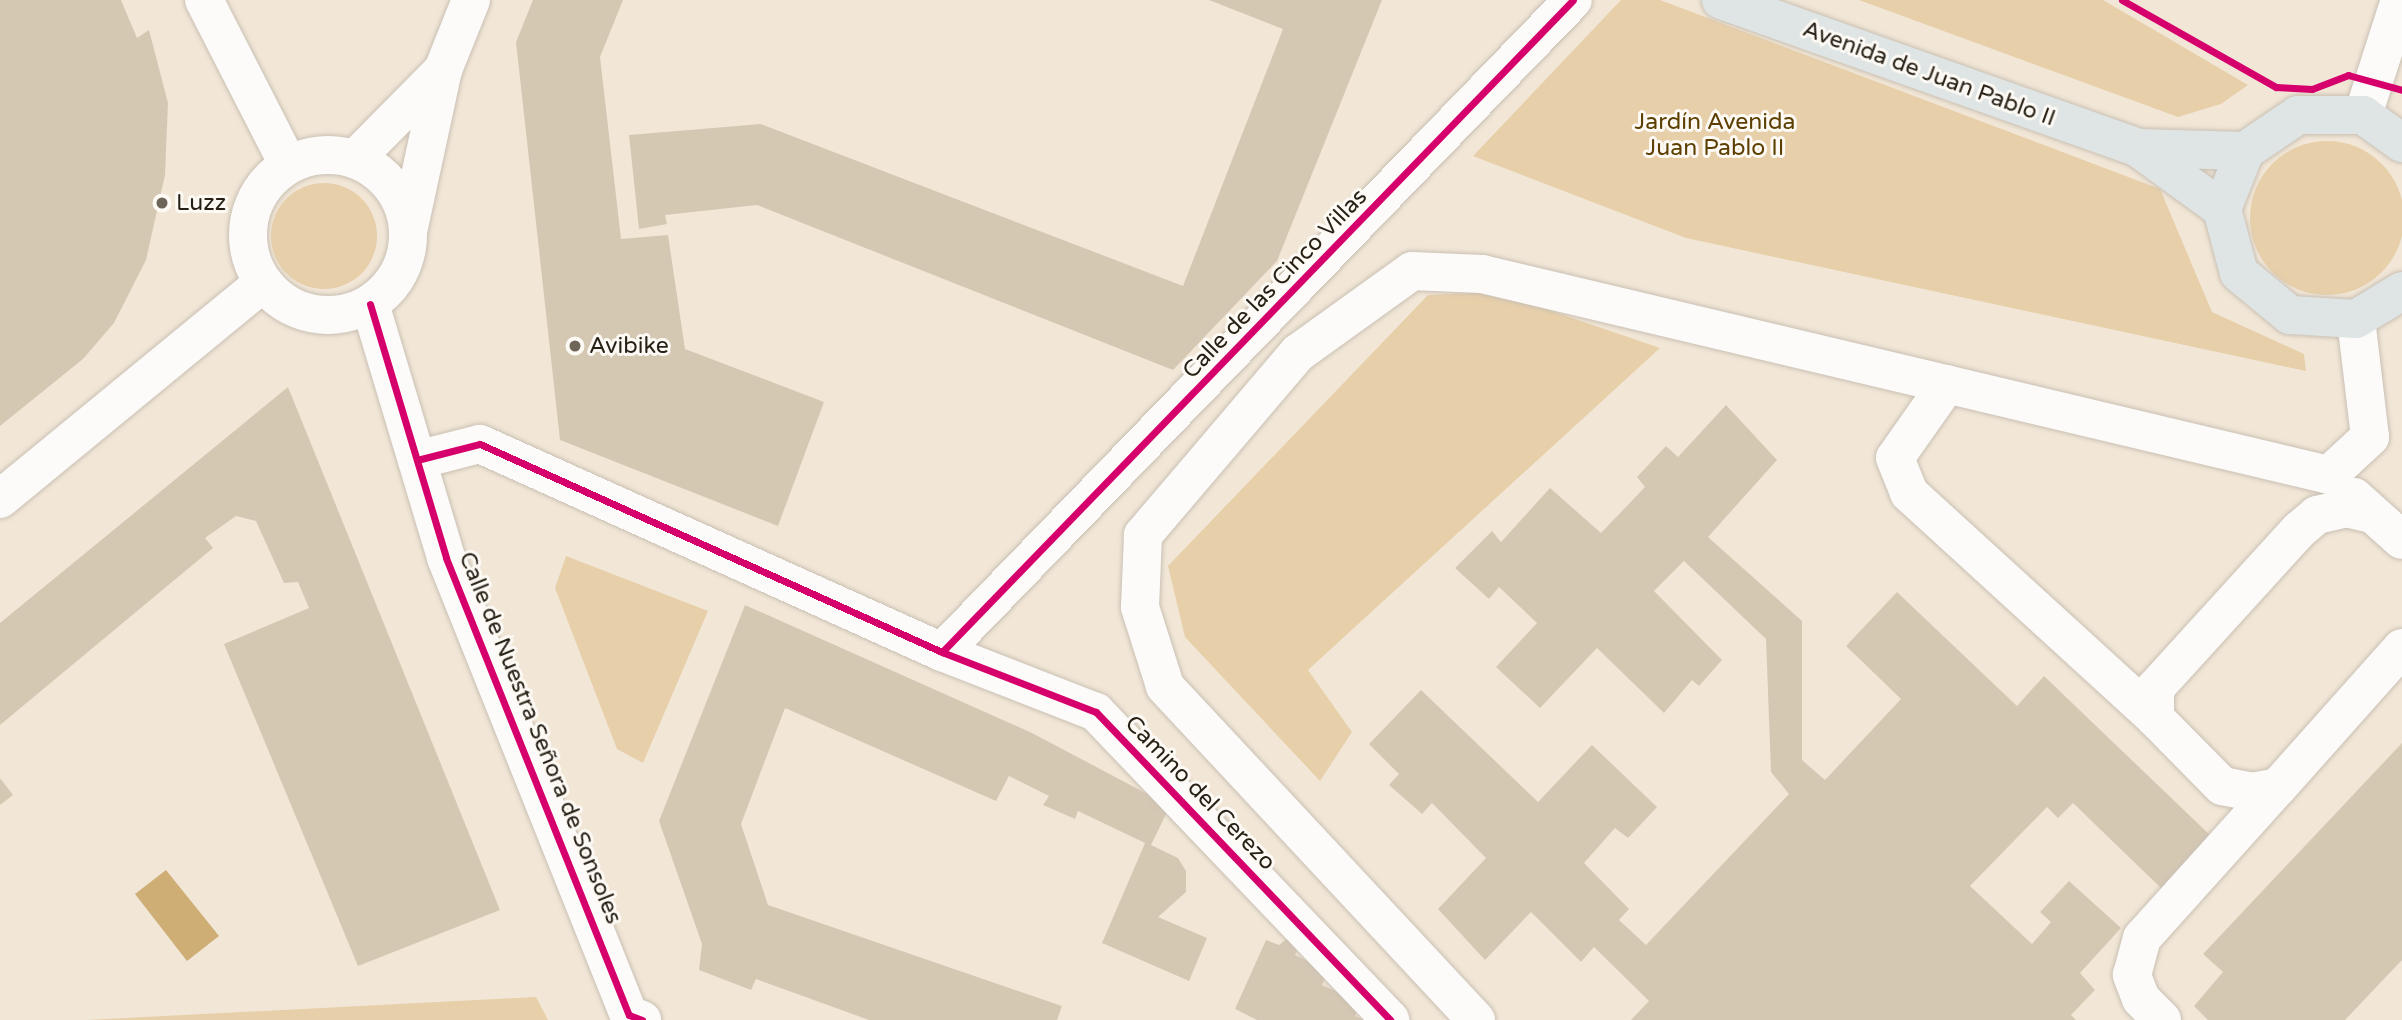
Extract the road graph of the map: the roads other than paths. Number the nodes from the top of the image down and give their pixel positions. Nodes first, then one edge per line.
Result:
1 (204, 0) edge
2 (471, 0) edge
3 (1573, 0) edge
4 (1721, 0) edge
5 (2400, 0) edge
6 (1537, 15) edge
7 (443, 70) junction
8 (2363, 115) junction
9 (2402, 143) edge
10 (2138, 148) junction
11 (2245, 150) junction
12 (355, 159) junction
13 (288, 164) junction
14 (2222, 209) junction
15 (409, 227) junction
16 (262, 283) junction
17 (2402, 291) edge
18 (370, 304) junction
19 (2356, 319) junction
20 (1947, 384) junction
21 (417, 460) junction
22 (2329, 475) junction
23 (0, 499) edge
24 (2372, 514) junction
25 (2402, 540) edge
26 (2402, 648) edge
27 (942, 652) junction
28 (2155, 719) junction
29 (2222, 786) junction
30 (2278, 787) junction
31 (2236, 839) junction
32 (629, 1019) edge
33 (1390, 1020) edge
34 (1476, 1020) edge
35 (2162, 1020) edge

1 - 13 street
2 - 7 street
3 - 6 street, Calle de las Cinco Villas
4 - 10 main road, Avenida de Juan Pablo II
5 - 8 street
6 - 27 street, Calle de las Cinco Villas
7 - 12 street
7 - 15 street
8 - 9 main road
8 - 11 main road
10 - 11 main road, Avenida de Juan Pablo II
10 - 14 main road, Avenida de Juan Pablo II
11 - 14 main road
12 - 13 street
12 - 15 street
13 - 16 street
14 - 19 main road
15 - 18 street
16 - 18 street
16 - 23 street
17 - 19 main road
18 - 21 street, Calle de Nuestra Señora de Sonsoles
19 - 22 street
20 - 22 street
20 - 28 street
20 - 34 street
21 - 27 street
21 - 32 street, Calle de Nuestra Señora de Sonsoles
22 - 24 street
24 - 25 street
24 - 28 street
26 - 30 street
27 - 33 street, Camino del Cerezo
28 - 29 street
29 - 30 street
29 - 31 street
30 - 31 street
31 - 35 street

